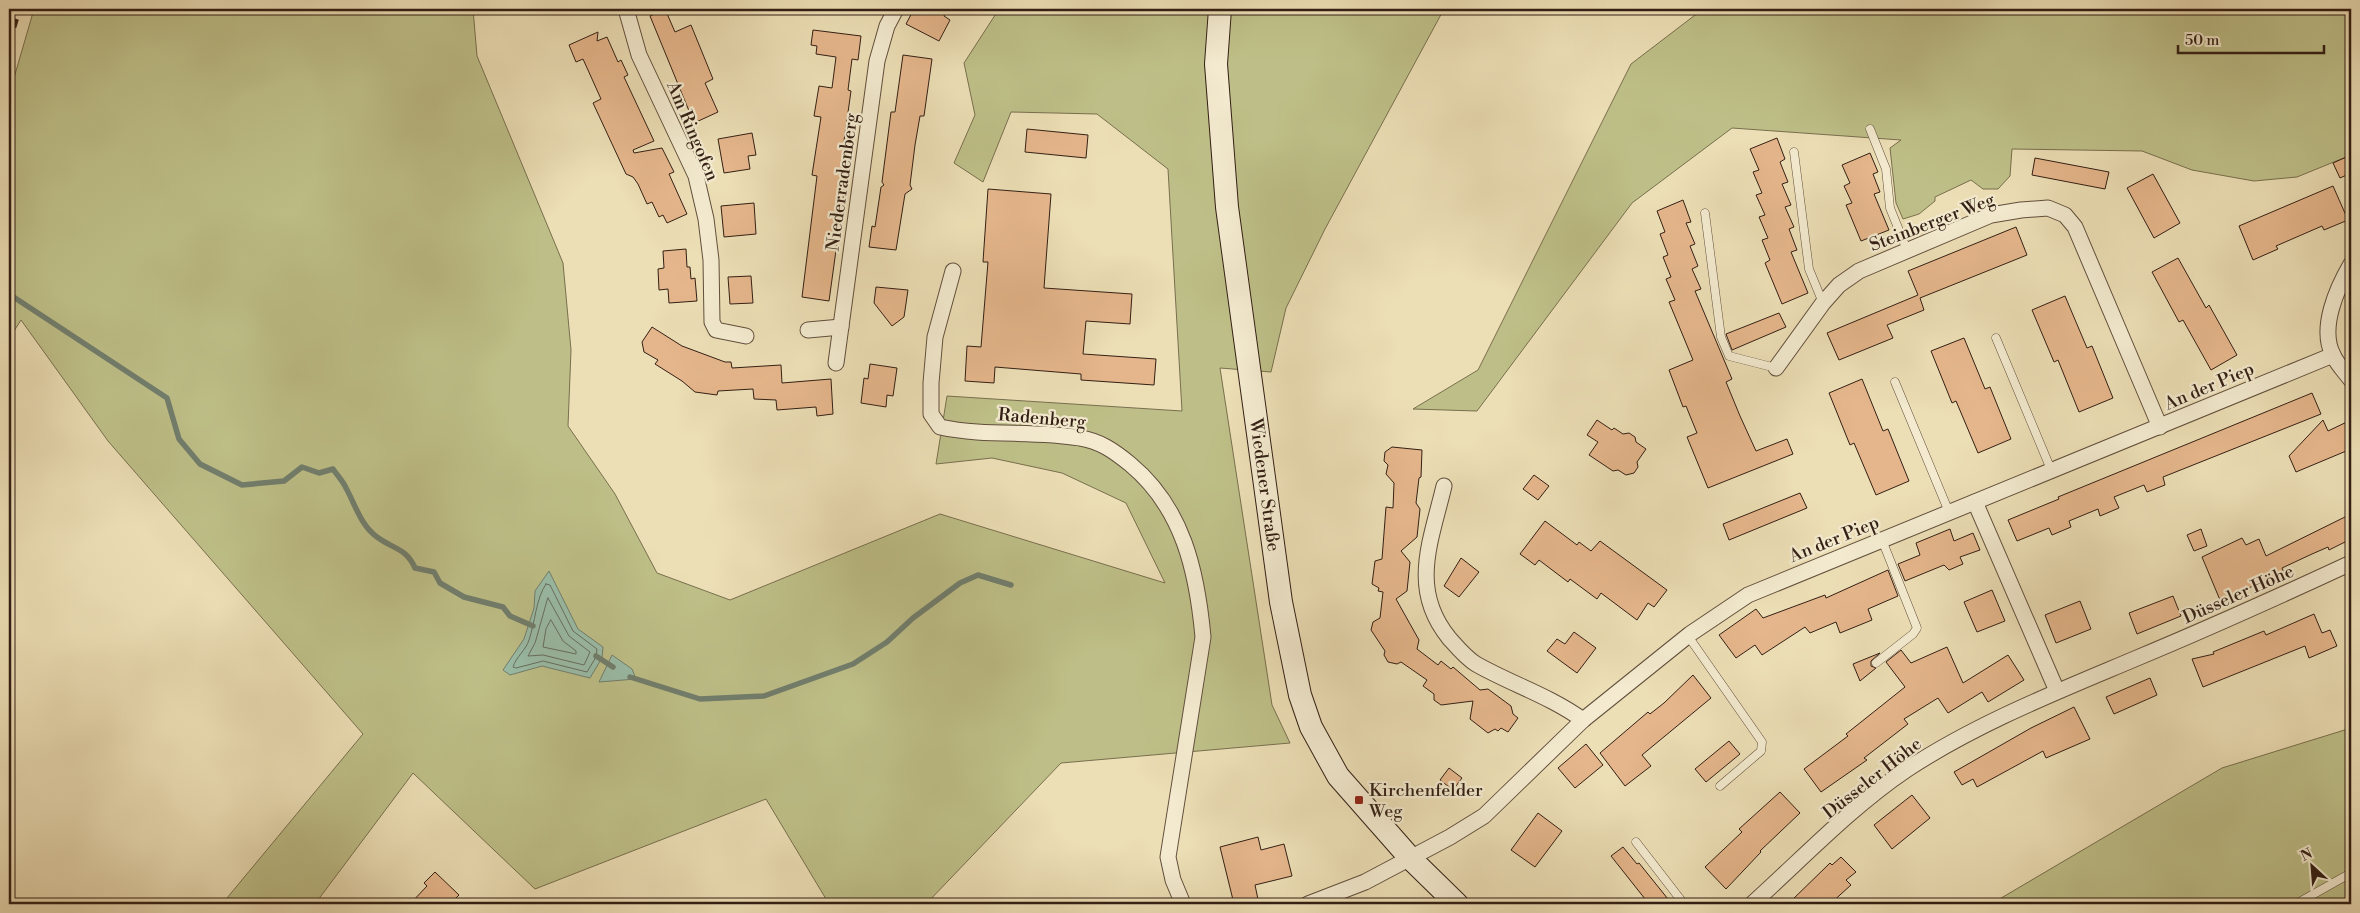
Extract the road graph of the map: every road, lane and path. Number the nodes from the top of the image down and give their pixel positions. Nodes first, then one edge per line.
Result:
1 (626, 9) edge
2 (896, 9) edge
3 (1220, 9) edge
4 (1870, 129) dead end
5 (1794, 152) dead end
6 (1705, 213) dead end
7 (1907, 250) junction
8 (2351, 264) edge
9 (953, 271) dead end
10 (1823, 303) junction
11 (841, 327) junction
12 (808, 330) dead end
13 (746, 336) dead end
14 (1996, 338) dead end
15 (2333, 355) junction
16 (836, 363) dead end
17 (1776, 368) joint
18 (2351, 380) edge
19 (1895, 382) dead end
20 (2160, 427) junction
21 (2052, 472) junction
22 (1444, 486) dead end
23 (1975, 502) junction
24 (1949, 512) junction
25 (1882, 540) junction
26 (2351, 563) edge
27 (1688, 636) junction
28 (1876, 663) dead end
29 (2057, 691) junction
30 (1583, 720) junction
31 (1720, 786) dead end
32 (1636, 842) dead end
33 (1411, 859) junction
34 (2351, 873) edge
35 (1183, 904) edge
36 (1308, 904) edge
37 (1457, 904) edge
38 (1684, 904) edge
39 (1752, 904) edge
40 (2296, 904) edge

1 - 13 street, Am Ringofen
2 - 11 street, Niederradenberg
3 - 33 main road, Wiedener Straße
4 - 7 lane
5 - 10 lane
6 - 17 lane
7 - 10 street, Steinberger Weg
7 - 20 street, Steinberger Weg
8 - 15 street
9 - 35 street, Radenberg
10 - 17 street, Steinberger Weg
11 - 12 street
11 - 16 street, Niederradenberg
14 - 21 lane
15 - 18 street
15 - 20 street, An der Piep
19 - 24 lane
20 - 21 street, An der Piep
21 - 23 street, An der Piep
22 - 30 street
23 - 24 street, An der Piep
23 - 29 street
24 - 25 street, An der Piep
25 - 27 street, An der Piep
25 - 28 lane
26 - 29 street, Düsseler Höhe
27 - 30 street, An der Piep
27 - 31 lane
29 - 39 street, Düsseler Höhe
30 - 33 street, An der Piep
32 - 38 lane
33 - 36 street
33 - 37 main road, Wiedener Straße
34 - 40 lane

